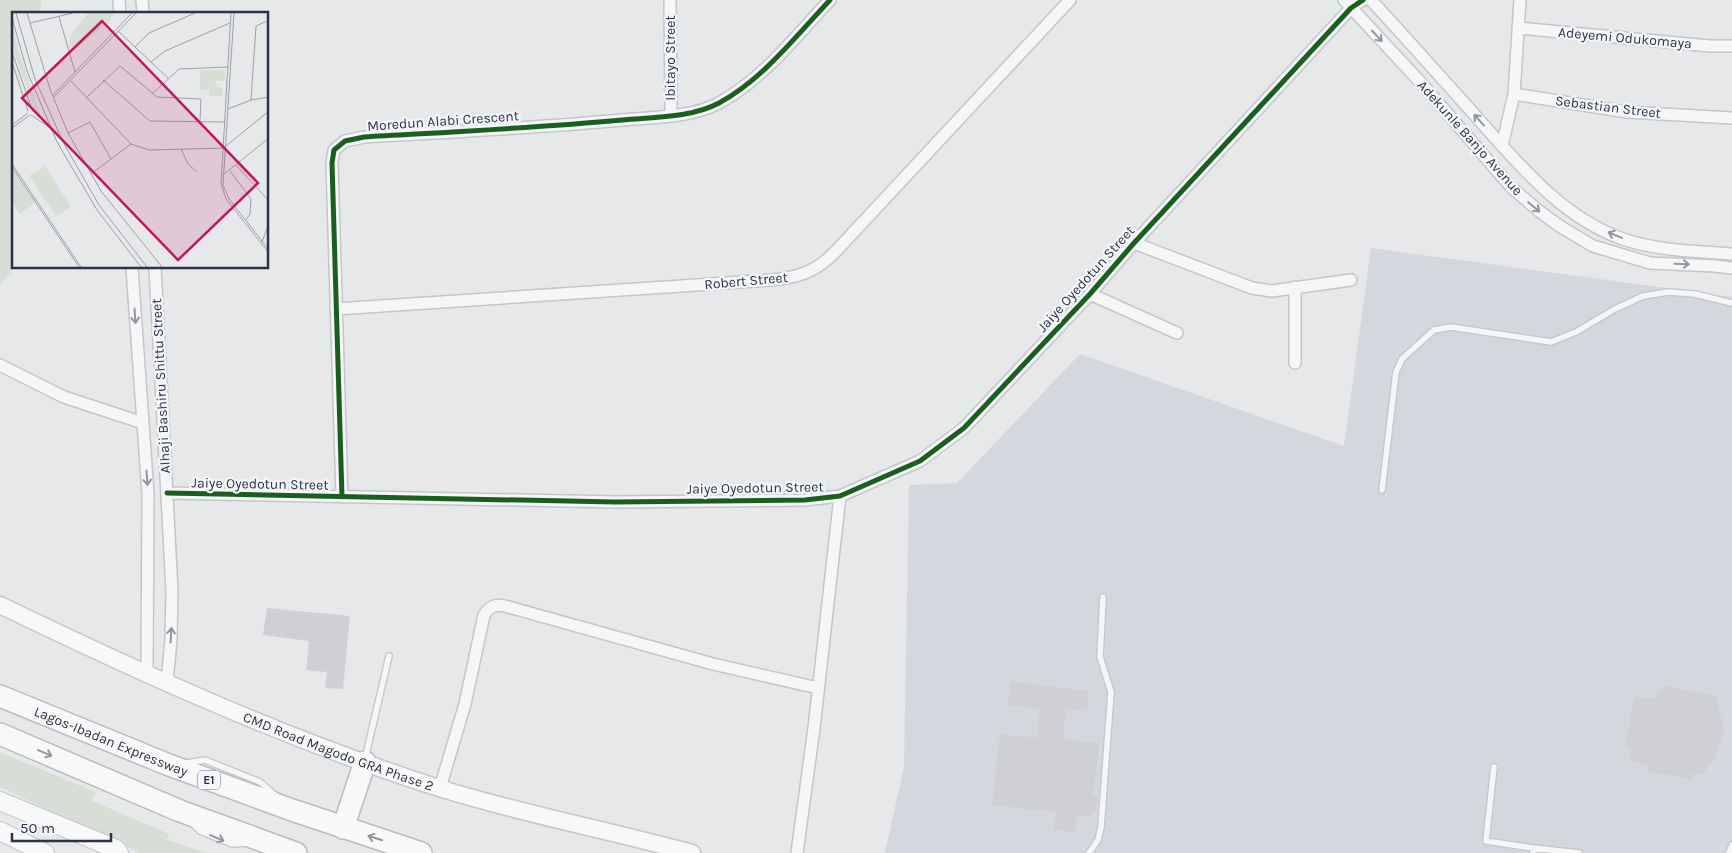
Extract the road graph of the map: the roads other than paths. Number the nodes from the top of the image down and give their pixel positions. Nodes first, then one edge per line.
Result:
1 (670, 0) edge
2 (830, 0) edge
3 (1070, 0) edge
4 (1363, 0) edge
5 (1371, 0) edge
6 (1520, 0) edge
7 (1348, 4) edge
8 (1518, 28) junction
9 (1732, 46) edge
10 (1514, 94) junction
11 (670, 115) junction
12 (1732, 118) edge
13 (1502, 146) junction
14 (1134, 243) junction
15 (1732, 254) edge
16 (1732, 268) edge
17 (132, 269) edge
18 (155, 269) edge
19 (1351, 280) dead end
20 (1295, 287) junction
21 (1090, 294) junction
22 (1732, 303) edge
23 (336, 310) junction
24 (1177, 333) dead end
25 (1295, 363) dead end
26 (0, 365) edge
27 (143, 423) junction
28 (1382, 490) dead end
29 (167, 493) junction
30 (840, 496) junction
31 (342, 497) junction
32 (171, 574) junction
33 (149, 576) junction
34 (1103, 597) dead end
35 (0, 605) edge
36 (389, 656) dead end
37 (147, 674) junction
38 (167, 683) junction
39 (818, 688) junction
40 (0, 696) edge
41 (0, 734) edge
42 (365, 762) junction
43 (1494, 767) dead end
44 (440, 788) junction
45 (1, 801) edge
46 (343, 828) junction
47 (0, 831) edge
48 (1732, 845) edge
49 (1533, 850) edge
50 (45, 853) edge
51 (119, 853) edge
52 (296, 853) edge
53 (421, 853) edge
54 (692, 853) edge
55 (797, 853) edge
56 (1089, 853) edge
57 (1579, 853) edge
58 (1729, 853) edge

1 - 11 street, Ibitayo Street
2 - 11 street, Moredun Alabi Crescent
3 - 23 street, Robert Street
4 - 7 street, Jaiye Oyedotun Street
13 -> 5 street, Adekunle Banjo Avenue
6 - 8 street
7 - 14 street, Jaiye Oyedotun Street
7 -> 16 street, Adekunle Banjo Avenue
8 - 9 street, Adeyemi Odukomaya
8 - 10 street
10 - 12 street, Sebastian Street
10 - 13 street
11 - 23 street, Moredun Alabi Crescent
15 -> 13 street, Adekunle Banjo Avenue
14 - 20 street
14 - 21 street, Jaiye Oyedotun Street
17 -> 27 street, Alhaji Bashiru Shittu Street
18 - 29 street, Alhaji Bashiru Shittu Street
19 - 20 street
20 - 25 street
21 - 24 street
21 - 30 street, Jaiye Oyedotun Street
22 - 28 lane
23 - 31 street, Moredun Alabi Crescent
26 - 27 street
27 -> 33 street, Alhaji Bashiru Shittu Street
29 - 31 street, Jaiye Oyedotun Street
29 - 32 street, Alhaji Bashiru Shittu Street
30 - 31 street, Jaiye Oyedotun Street
30 - 39 street
32 - 33 street
38 -> 32 street, Alhaji Bashiru Shittu Street
33 - 37 street, Alhaji Bashiru Shittu Street
34 - 56 lane
35 - 37 street, CMD Road Magodo GRA Phase 2
36 - 42 lane
37 - 38 street, CMD Road Magodo GRA Phase 2
38 - 42 street, CMD Road Magodo GRA Phase 2
39 - 44 street
39 - 55 street
40 - 46 highway, Lagos-Ibadan Expressway / E1
41 -> 52 highway
42 - 44 street, CMD Road Magodo GRA Phase 2
42 - 46 highway
43 - 49 lane
44 - 54 street, CMD Road Magodo GRA Phase 2
45 - 51 main road
53 -> 46 highway, Lagos-Ibadan Expressway / E1
47 - 50 main road
48 - 58 lane
49 - 57 lane

